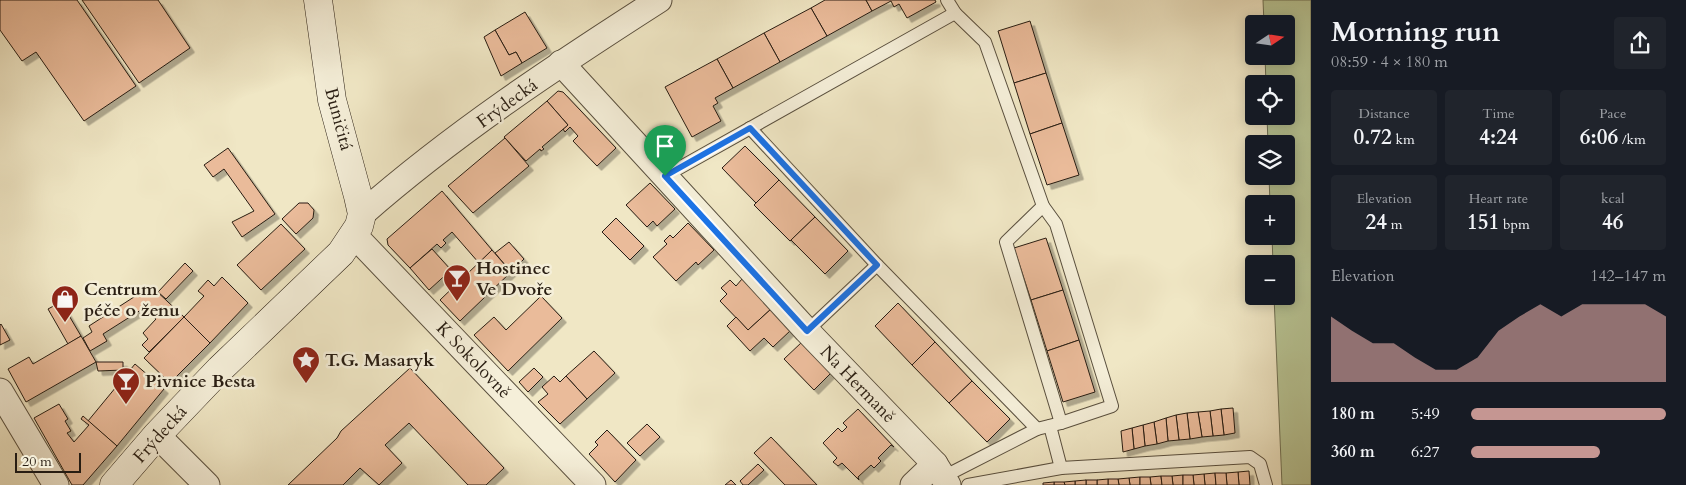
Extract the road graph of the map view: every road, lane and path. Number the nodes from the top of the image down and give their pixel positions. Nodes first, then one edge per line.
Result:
1 (318, 0) edge
2 (659, 0) edge
3 (947, 0) edge
4 (955, 13) junction
5 (561, 63) junction
6 (750, 128) junction
7 (665, 176) junction
8 (1044, 206) junction
9 (358, 225) junction
10 (877, 265) junction
11 (807, 331) junction
12 (0, 391) edge
13 (1056, 424) junction
14 (1037, 428) junction
15 (157, 435) junction
16 (1061, 468) junction
17 (943, 475) edge
18 (56, 485) edge
19 (114, 485) edge
20 (207, 485) edge
21 (593, 485) edge
22 (913, 485) edge
23 (968, 485) edge
24 (1266, 485) edge

1 - 9 main road, Buničitá
2 - 5 street, Frýdecká
3 - 4 lane
4 - 6 lane
4 - 8 lane
5 - 7 street, Na Hermaně
5 - 9 street, Frýdecká
6 - 7 lane
6 - 10 lane
7 - 11 street, Na Hermaně
8 - 13 lane
8 - 13 lane
9 - 15 main road, Frýdecká
9 - 21 street, K Sokolovně
10 - 11 lane
10 - 14 lane
11 - 17 street, Na Hermaně
12 - 18 street
13 - 14 lane
13 - 16 lane
14 - 17 lane
15 - 19 main road, Frýdecká
15 - 20 street
16 - 23 lane
16 - 24 lane
17 - 22 street

